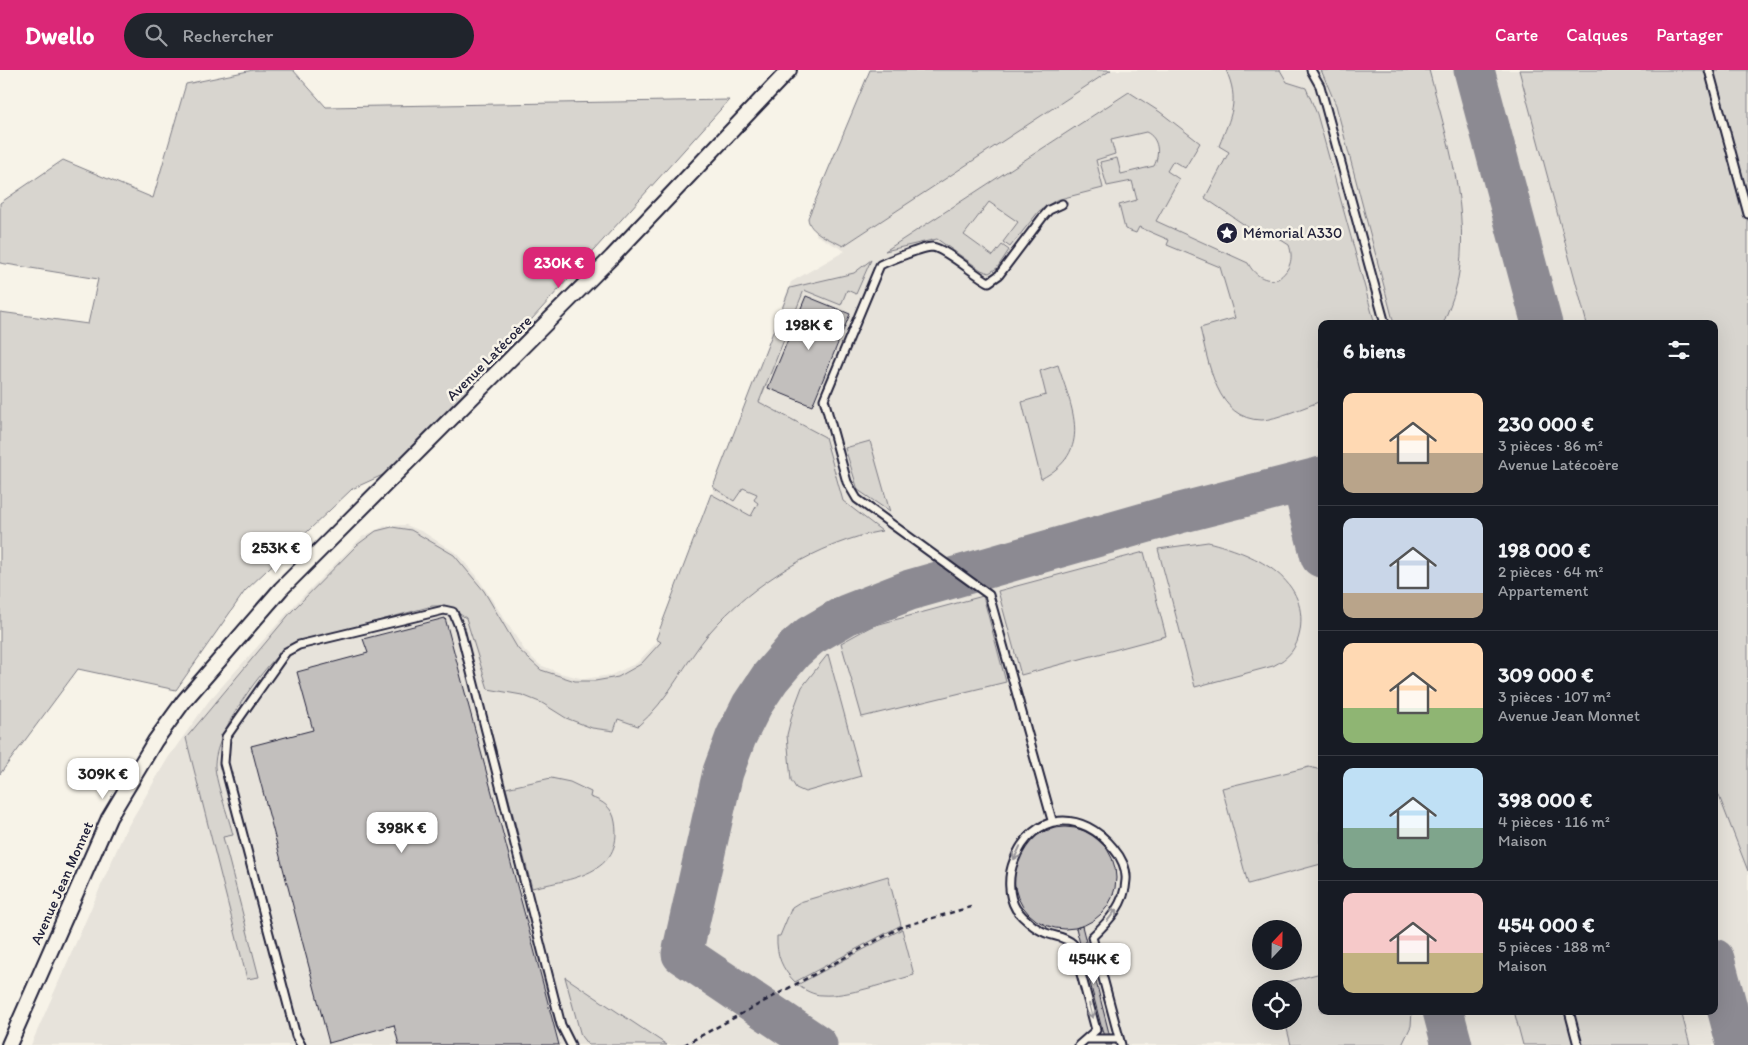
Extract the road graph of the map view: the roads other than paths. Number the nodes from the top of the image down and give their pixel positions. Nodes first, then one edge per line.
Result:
1 (789, 70) edge
2 (1311, 70) edge
3 (1709, 70) edge
4 (1062, 204) dead end
5 (1748, 214) edge
6 (1384, 320) edge
7 (232, 648) joint
8 (1052, 820) junction
9 (1570, 1015) edge
10 (1086, 1039) junction
11 (1120, 1042) edge
12 (9, 1045) edge
13 (301, 1045) edge
14 (571, 1045) edge
15 (1079, 1045) edge
16 (1578, 1045) edge

1 - 7 street, Avenue Latécoère
2 - 6 lane
3 - 5 lane
4 - 8 lane
7 - 12 street, Avenue Jean Monnet
8 -> 10 lane
11 -> 8 lane
9 - 16 lane
10 - 11 lane
10 - 15 lane
13 - 14 lane

